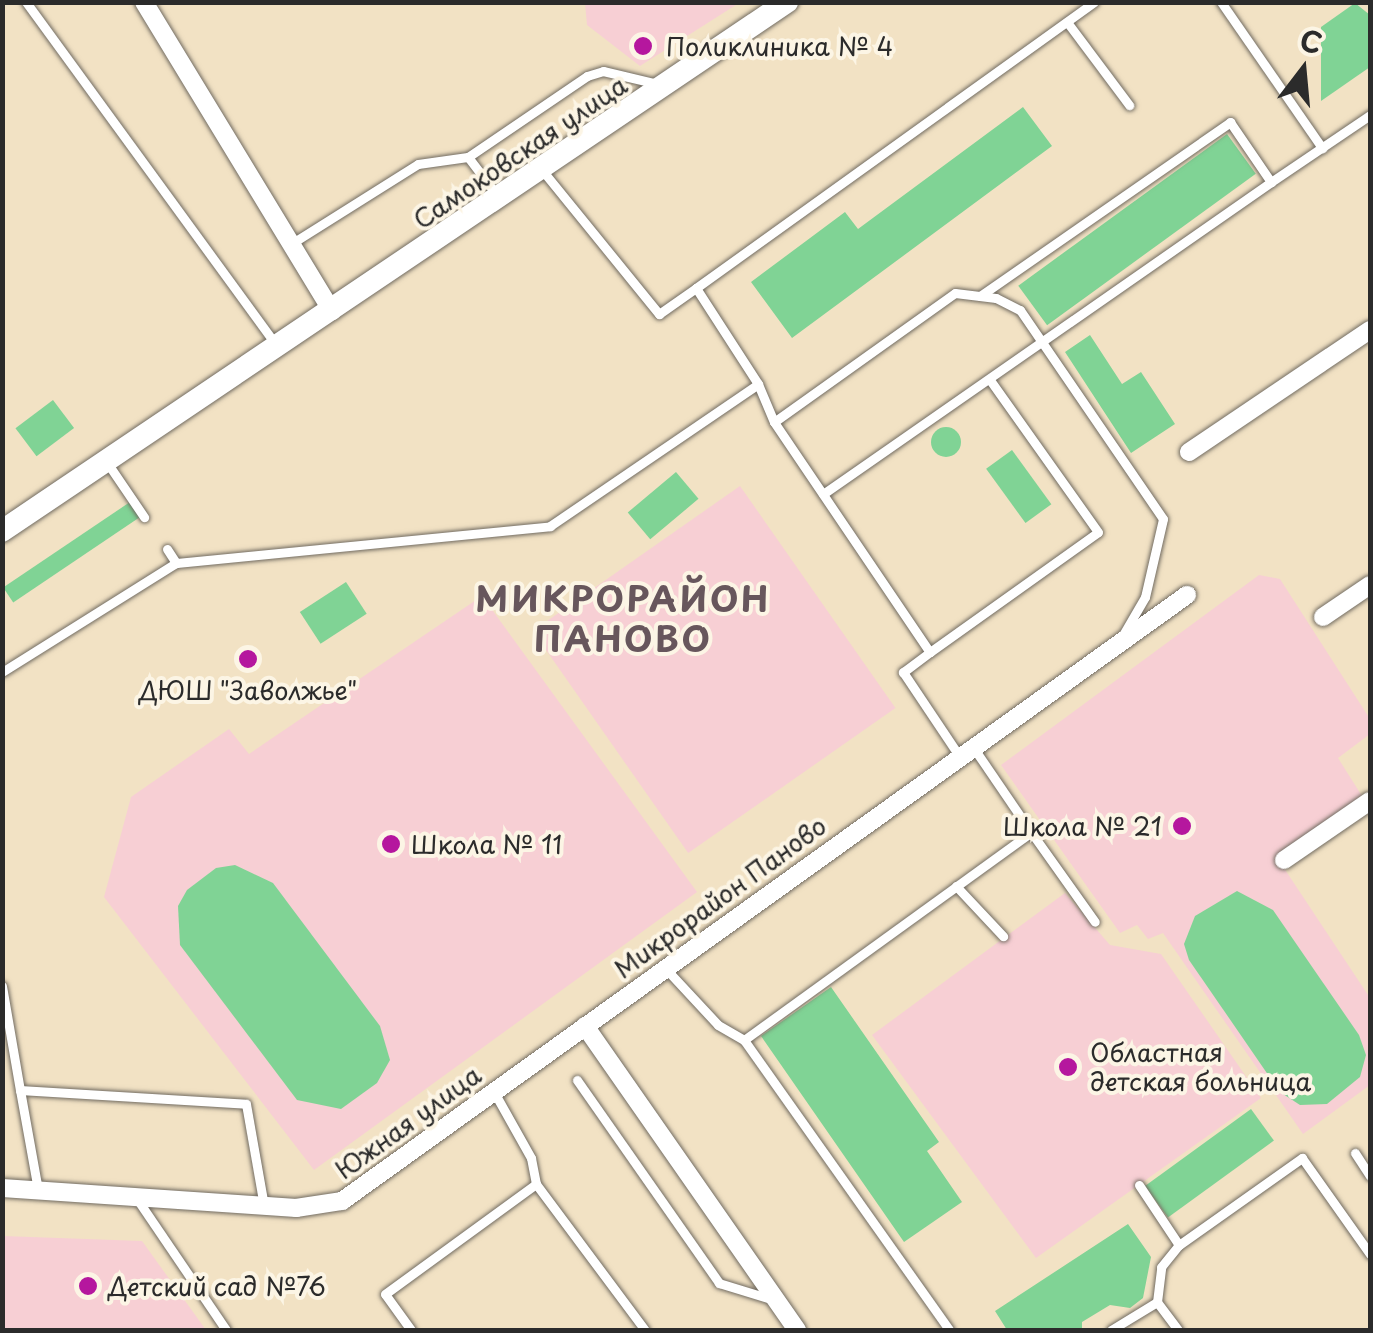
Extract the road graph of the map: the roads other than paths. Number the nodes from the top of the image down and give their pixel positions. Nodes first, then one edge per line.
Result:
1 (26, 2) edge
2 (144, 2) edge
3 (787, 2) edge
4 (1094, 2) edge
5 (1221, 2) edge
6 (1067, 22) junction
7 (666, 86) junction
8 (1129, 105) dead end
9 (1370, 115) edge
10 (1322, 148) junction
11 (468, 158) junction
12 (542, 170) junction
13 (1271, 182) junction
14 (500, 198) junction
15 (294, 242) junction
16 (696, 288) junction
17 (980, 296) junction
18 (332, 311) junction
19 (1370, 330) edge
20 (1043, 342) junction
21 (277, 346) junction
22 (990, 380) junction
23 (758, 384) junction
24 (774, 422) junction
25 (1188, 452) dead end
26 (106, 461) junction
27 (823, 494) junction
28 (144, 517) dead end
29 (2, 531) edge
30 (166, 550) dead end
31 (176, 563) junction
32 (1370, 585) edge
33 (1187, 595) dead end
34 (1323, 617) dead end
35 (1116, 646) junction
36 (930, 652) junction
37 (2, 672) edge
38 (966, 752) junction
39 (1370, 800) edge
40 (1030, 832) junction
41 (1284, 860) dead end
42 (956, 886) junction
43 (1095, 922) dead end
44 (1002, 936) dead end
45 (664, 966) junction
46 (2, 986) edge
47 (584, 1026) junction
48 (744, 1040) junction
49 (577, 1080) dead end
50 (20, 1090) junction
51 (494, 1092) junction
52 (1355, 1153) dead end
53 (1370, 1176) edge
54 (536, 1184) junction
55 (1139, 1185) dead end
56 (2, 1188) edge
57 (38, 1190) junction
58 (135, 1196) junction
59 (264, 1206) junction
60 (1179, 1245) junction
61 (1370, 1254) edge
62 (776, 1300) junction
63 (1157, 1302) junction
64 (226, 1330) edge
65 (411, 1330) edge
66 (645, 1330) edge
67 (797, 1330) edge
68 (950, 1330) edge
69 (1111, 1330) edge
70 (1178, 1330) edge

1 - 21 lane
2 - 15 street
3 - 7 street, Самоковская улица
4 - 6 lane
5 - 10 lane
6 - 8 lane
6 - 16 lane
7 - 11 lane
7 - 12 street, Самоковская улица
9 - 10 lane
10 - 13 lane
11 - 14 lane
11 - 15 lane
12 - 14 street, Самоковская улица
12 - 16 lane
13 - 17 lane
13 - 20 lane
14 - 18 street, Самоковская улица
15 - 18 street
16 - 23 lane
17 - 20 lane
17 - 24 lane
18 - 21 street, Самоковская улица
19 - 25 street
20 - 22 lane
20 - 35 lane
21 - 26 street, Самоковская улица
22 - 27 lane
22 - 36 lane
23 - 24 lane
23 - 31 lane
24 - 27 lane
26 - 28 lane
26 - 29 street, Самоковская улица
27 - 36 lane
30 - 31 lane
31 - 37 lane
32 - 34 street
33 - 35 street, Микрорайон Паново
35 - 38 street, Микрорайон Паново
36 - 38 lane
38 - 40 lane
38 - 45 street, Микрорайон Паново
39 - 41 street
40 - 42 lane
40 - 43 lane
42 - 44 lane
42 - 48 lane
45 - 47 street, Микрорайон Паново
45 - 48 lane
46 - 50 lane
47 - 51 street, Южная улица
47 - 62 street
48 - 68 lane
49 - 62 lane
50 - 57 lane
50 - 59 lane
51 - 54 lane
51 - 59 street, Южная улица
52 - 53 lane
54 - 65 lane
54 - 66 lane
55 - 60 lane
56 - 57 street, Южная улица
57 - 58 street, Южная улица
58 - 59 street, Южная улица
58 - 64 lane
60 - 61 lane
60 - 63 lane
62 - 67 street
63 - 69 lane
63 - 70 lane

